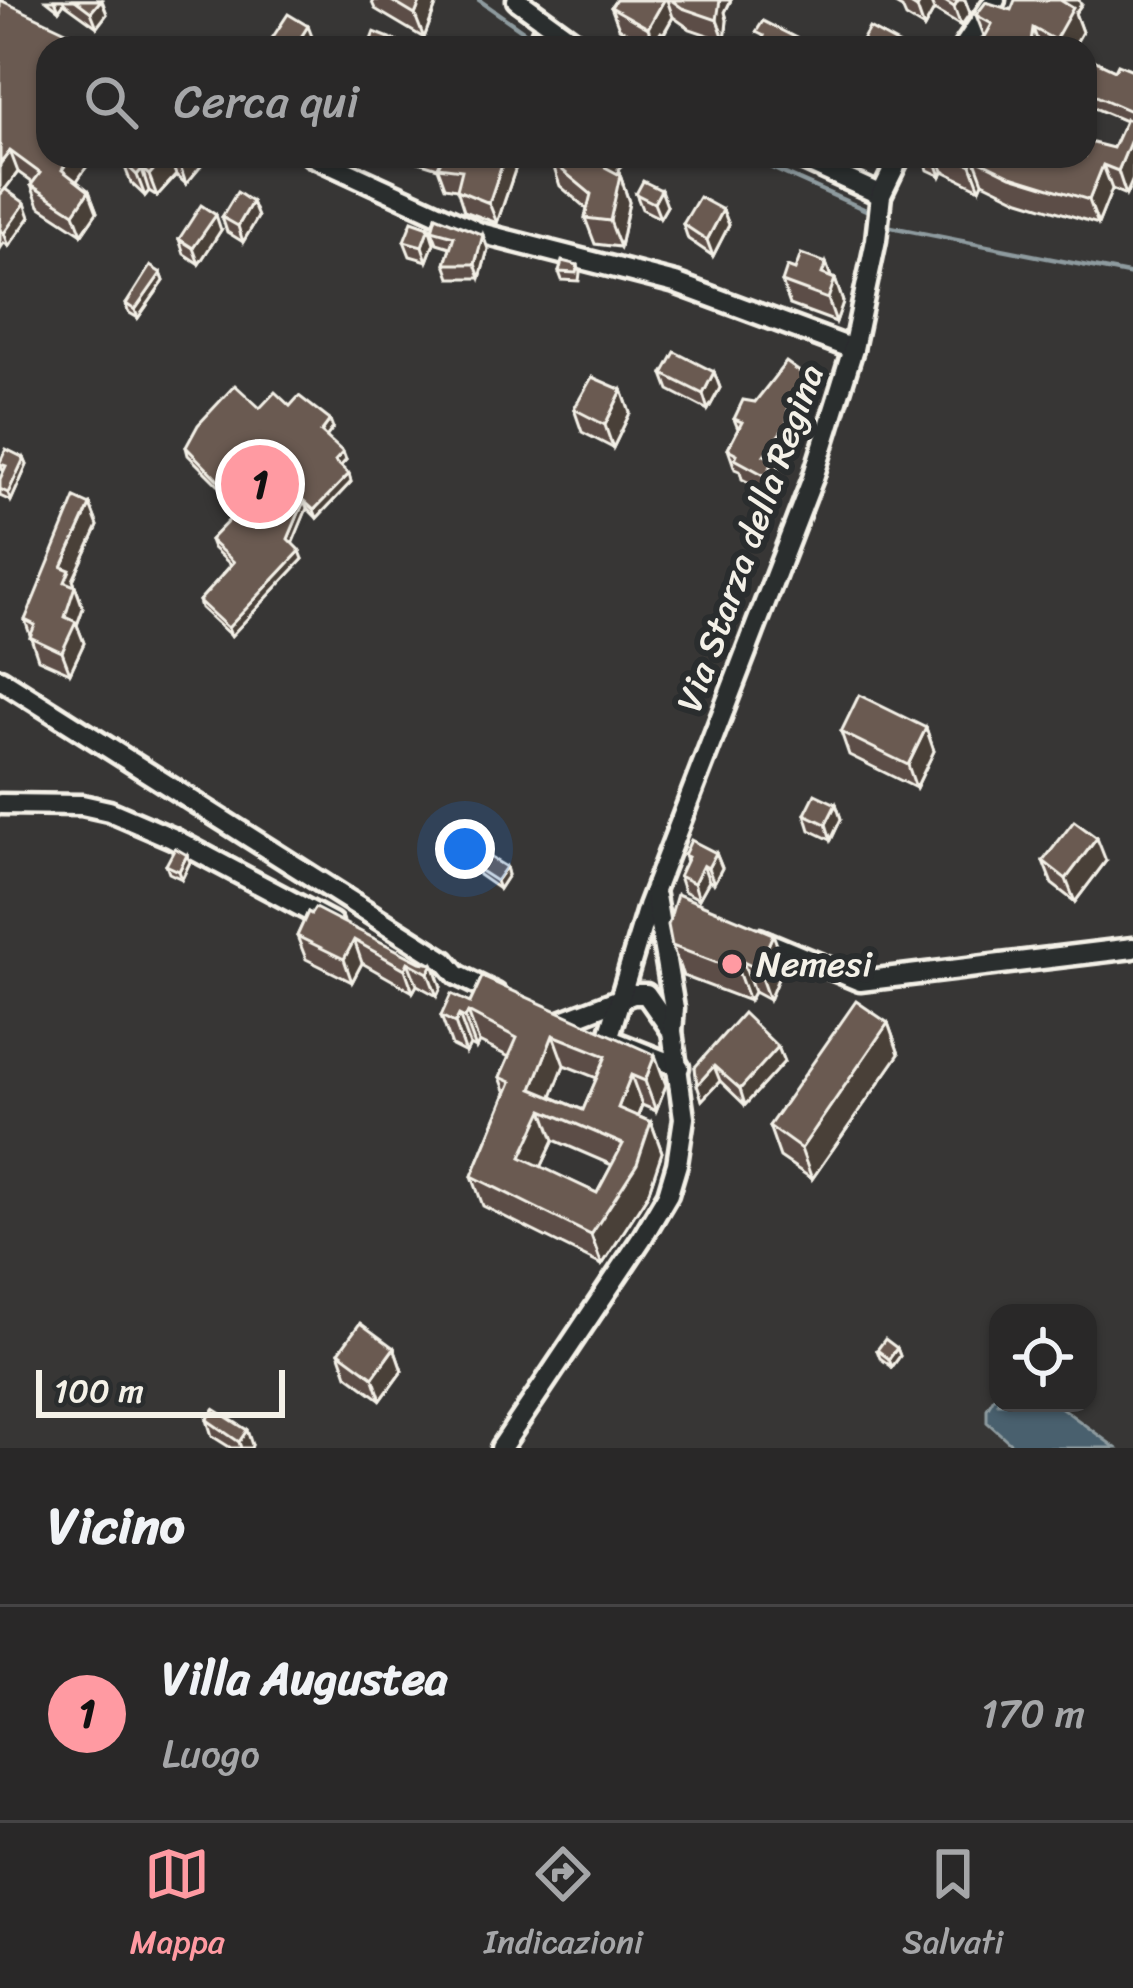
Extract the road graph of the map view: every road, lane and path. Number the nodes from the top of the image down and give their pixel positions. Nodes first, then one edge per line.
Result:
1 (517, 0) edge
2 (994, 0) edge
3 (566, 36) edge
4 (971, 36) edge
5 (338, 168) edge
6 (821, 168) edge
7 (894, 168) edge
8 (881, 196) junction
9 (853, 349) junction
10 (0, 679) edge
11 (0, 804) edge
12 (655, 896) junction
13 (676, 904) edge
14 (737, 930) edge
15 (357, 935) edge
16 (1133, 948) edge
17 (396, 954) edge
18 (457, 975) junction
19 (509, 999) edge
20 (617, 1001) junction
21 (672, 1031) junction
22 (608, 1039) junction
23 (679, 1067) junction
24 (501, 1448) edge

1 - 3 street
2 - 4 street
5 - 9 street
6 - 8 street
7 - 8 street, Via Starza della Regina
8 - 9 street, Via Starza della Regina
9 - 12 street, Via Starza della Regina
10 - 18 street
11 - 15 street
12 - 13 street
12 - 20 street, Via Starza della Regina
12 - 21 street, Via Starza della Regina
14 - 16 street
17 - 18 street
18 - 19 street
20 - 21 street
20 - 22 street, Via Starza della Regina
20 - 22 street
21 - 23 street, Via Starza della Regina
22 - 23 street
23 - 24 street, Via Starza della Regina

